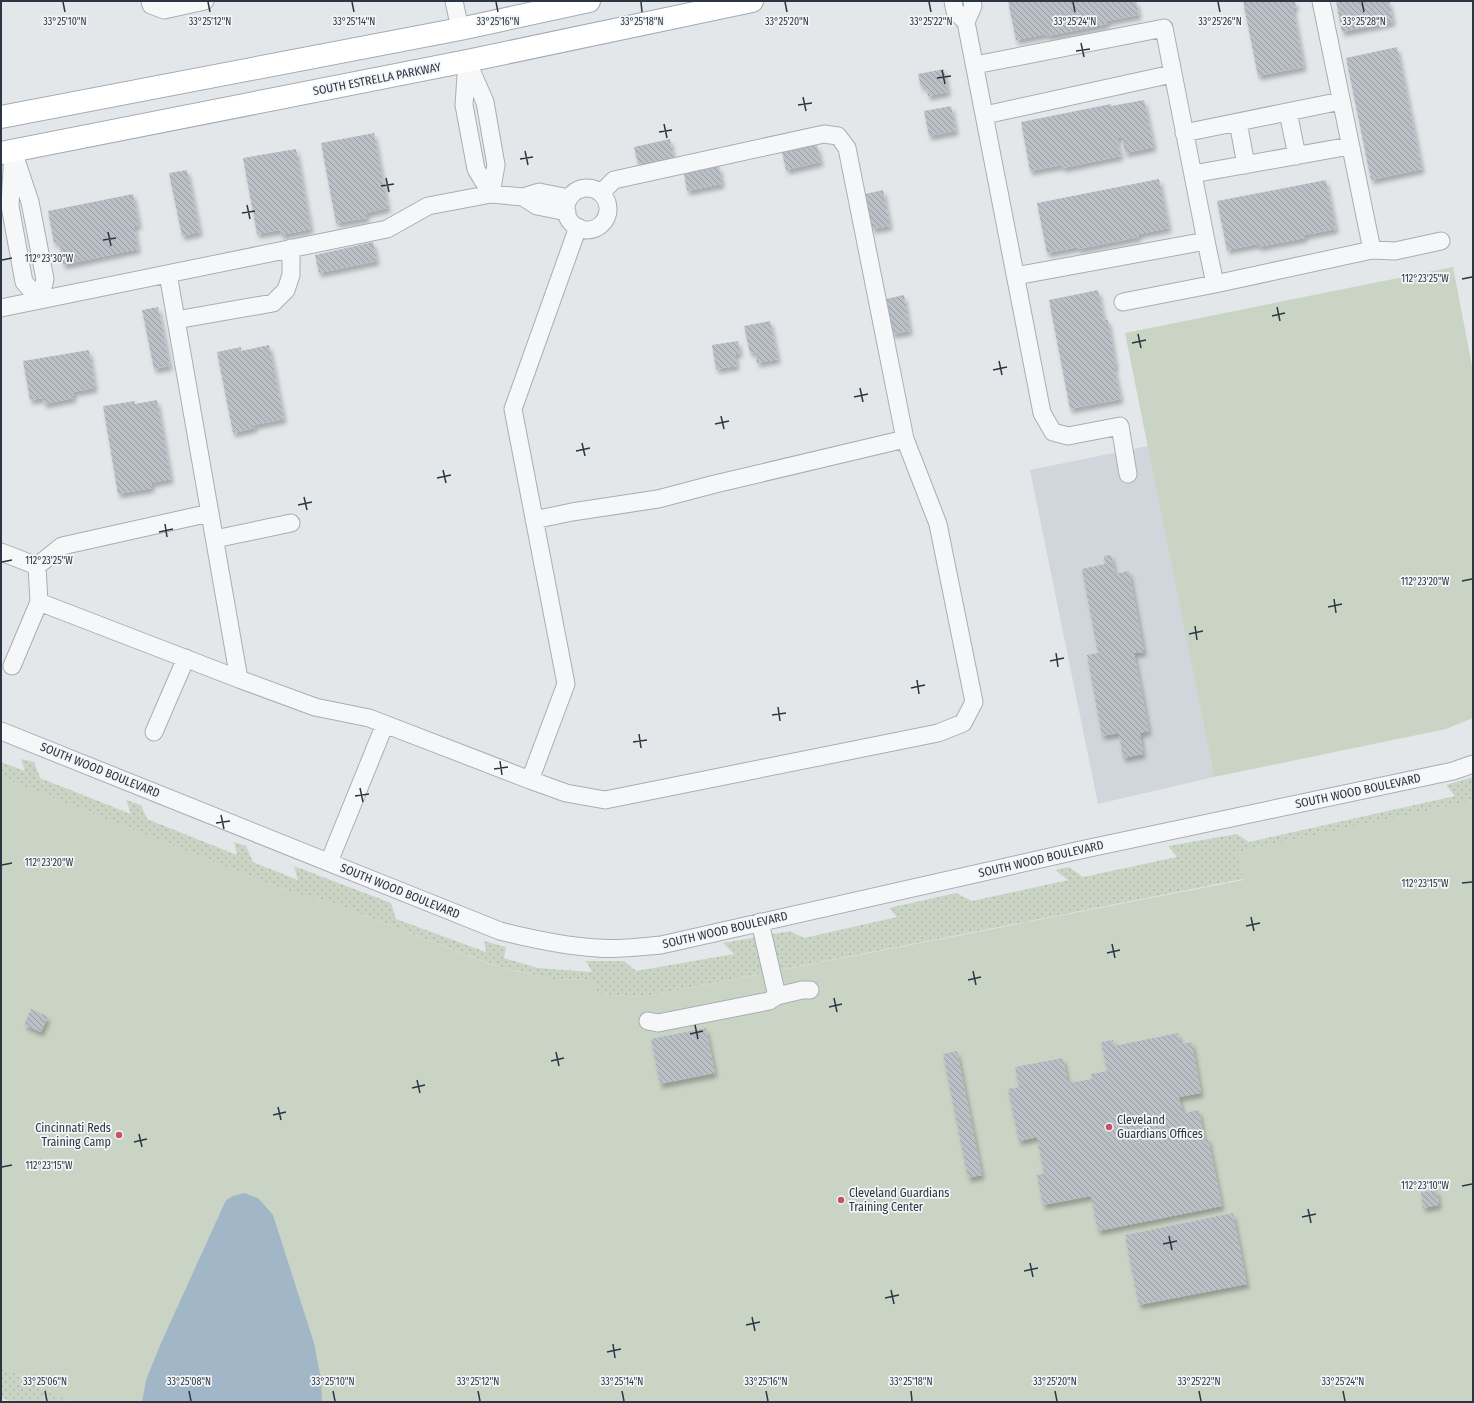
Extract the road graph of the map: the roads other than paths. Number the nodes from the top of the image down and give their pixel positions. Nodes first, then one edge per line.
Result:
1 (205, 1) edge
2 (454, 1) edge
3 (589, 1) edge
4 (752, 1) edge
5 (952, 1) edge
6 (972, 1) edge
7 (1321, 1) edge
8 (151, 3) edge
9 (966, 22) junction
10 (460, 29) junction
11 (467, 61) junction
12 (975, 65) junction
13 (1172, 74) junction
14 (1341, 101) junction
15 (1288, 112) junction
16 (985, 115) junction
17 (1, 117) edge
18 (1238, 122) junction
19 (1184, 133) junction
20 (1350, 146) junction
21 (7, 152) edge
22 (1297, 156) junction
23 (1246, 165) junction
24 (1193, 174) junction
25 (601, 193) junction
26 (491, 194) junction
27 (568, 205) junction
28 (578, 227) junction
29 (1206, 241) junction
30 (1441, 241) dead end
31 (291, 248) junction
32 (1372, 250) junction
33 (168, 274) junction
34 (1016, 276) junction
35 (1215, 284) junction
36 (40, 300) junction
37 (1123, 302) dead end
38 (1, 308) edge
39 (176, 320) junction
40 (905, 440) junction
41 (1128, 474) dead end
42 (210, 513) junction
43 (534, 520) junction
44 (291, 523) dead end
45 (215, 539) junction
46 (1, 552) edge
47 (37, 566) junction
48 (39, 602) junction
49 (186, 658) junction
50 (12, 666) dead end
51 (239, 679) junction
52 (385, 724) junction
53 (1, 731) edge
54 (154, 732) dead end
55 (1473, 764) edge
56 (530, 780) junction
57 (330, 862) junction
58 (760, 922) junction
59 (810, 990) dead end
60 (778, 996) junction
61 (648, 1021) dead end

1 - 8 street
2 - 10 street
3 - 10 main road
4 - 11 main road, SOUTH ESTRELLA PARKWAY
5 - 9 street
6 - 9 street
7 - 14 street
9 - 12 street
10 - 11 main road
10 - 17 main road
11 - 21 main road, SOUTH ESTRELLA PARKWAY
11 - 26 street
12 - 13 street
12 - 16 street
13 - 16 street
13 - 19 street
14 - 15 street
14 - 20 street
15 - 18 street
15 - 22 street
16 - 34 street
18 - 19 street
18 - 23 street
19 - 24 street
20 - 22 street
20 - 32 street
21 - 36 street
22 - 23 street
23 - 24 street
24 - 29 street
25 - 27 street
25 - 28 street
25 - 40 street
26 - 27 street
26 - 31 street
27 - 28 street
28 - 43 street
29 - 34 street
29 - 35 street
30 - 32 street
31 - 33 street
31 - 39 street
32 - 35 street
33 - 36 street
33 - 39 street
34 - 41 street
35 - 37 street
36 - 38 street
39 - 42 street
40 - 43 street
40 - 56 street
42 - 45 street
42 - 47 street
43 - 56 street
44 - 45 street
45 - 51 street
46 - 47 street
47 - 48 street
48 - 49 street
48 - 50 street
49 - 51 street
49 - 54 street
51 - 52 street
52 - 56 street
52 - 57 street
53 - 57 street, SOUTH WOOD BOULEVARD
55 - 58 street, SOUTH WOOD BOULEVARD
57 - 58 street, SOUTH WOOD BOULEVARD
58 - 60 street
59 - 60 street
60 - 61 street

